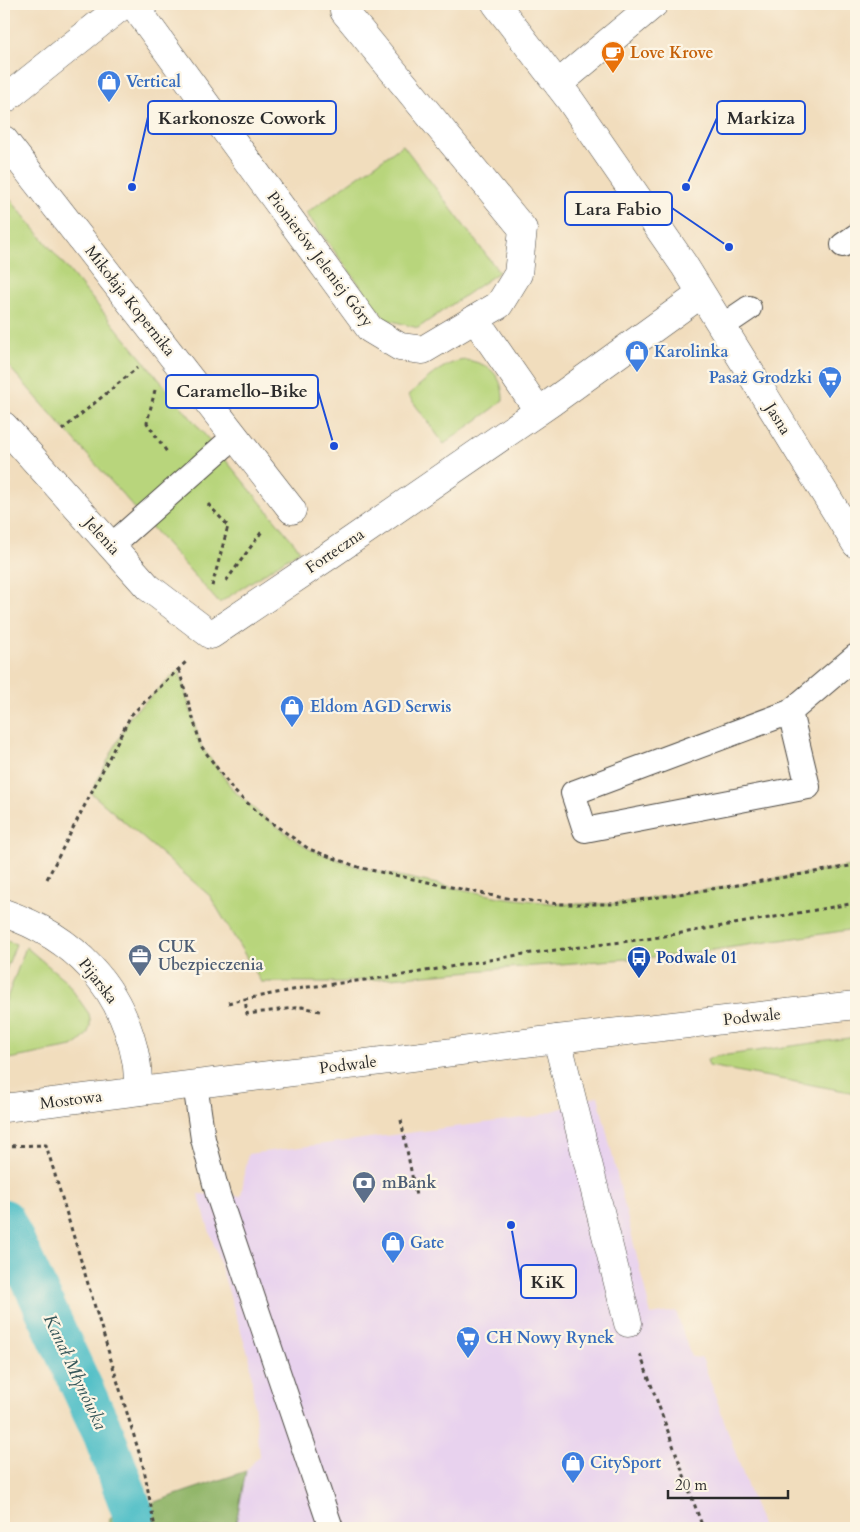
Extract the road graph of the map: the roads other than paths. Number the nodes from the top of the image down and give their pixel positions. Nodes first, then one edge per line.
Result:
1 (124, 4) edge
2 (133, 4) edge
3 (496, 4) edge
4 (654, 4) edge
5 (344, 11) dead end
6 (558, 84) junction
7 (4, 100) edge
8 (4, 140) edge
9 (701, 294) junction
10 (749, 308) dead end
11 (475, 319) junction
12 (721, 327) junction
13 (545, 406) junction
14 (4, 426) edge
15 (235, 436) junction
16 (288, 505) road end
17 (856, 544) edge
18 (111, 546) junction
19 (211, 635) joint
20 (856, 656) edge
21 (790, 712) junction
22 (4, 913) edge
23 (856, 1006) edge
24 (558, 1039) junction
25 (195, 1084) junction
26 (138, 1091) junction
27 (4, 1108) edge
28 (628, 1323) road end
29 (330, 1528) edge

1 - 7 street
2 - 11 street, Pionierów Jeleniej Góry
3 - 6 street, Jasna
4 - 6 street
5 - 11 street, Pionierów Jeleniej Góry
6 - 9 street, Jasna
8 - 15 street, Mikołaja Kopernika
9 - 12 street, Jasna
9 - 13 street, Forteczna
10 - 12 lane
11 - 13 street
12 - 17 street, Jasna
13 - 19 street, Forteczna
14 - 18 street, Jelenia
15 - 16 street, Mikołaja Kopernika
15 - 18 lane
18 - 19 street, Jelenia
20 - 21 lane
21 - 21 lane
22 - 26 street, Pijarska
23 - 24 street, Podwale
24 - 25 street, Podwale
24 - 28 street
25 - 26 street, Podwale
25 - 29 lane
26 - 27 street, Mostowa

